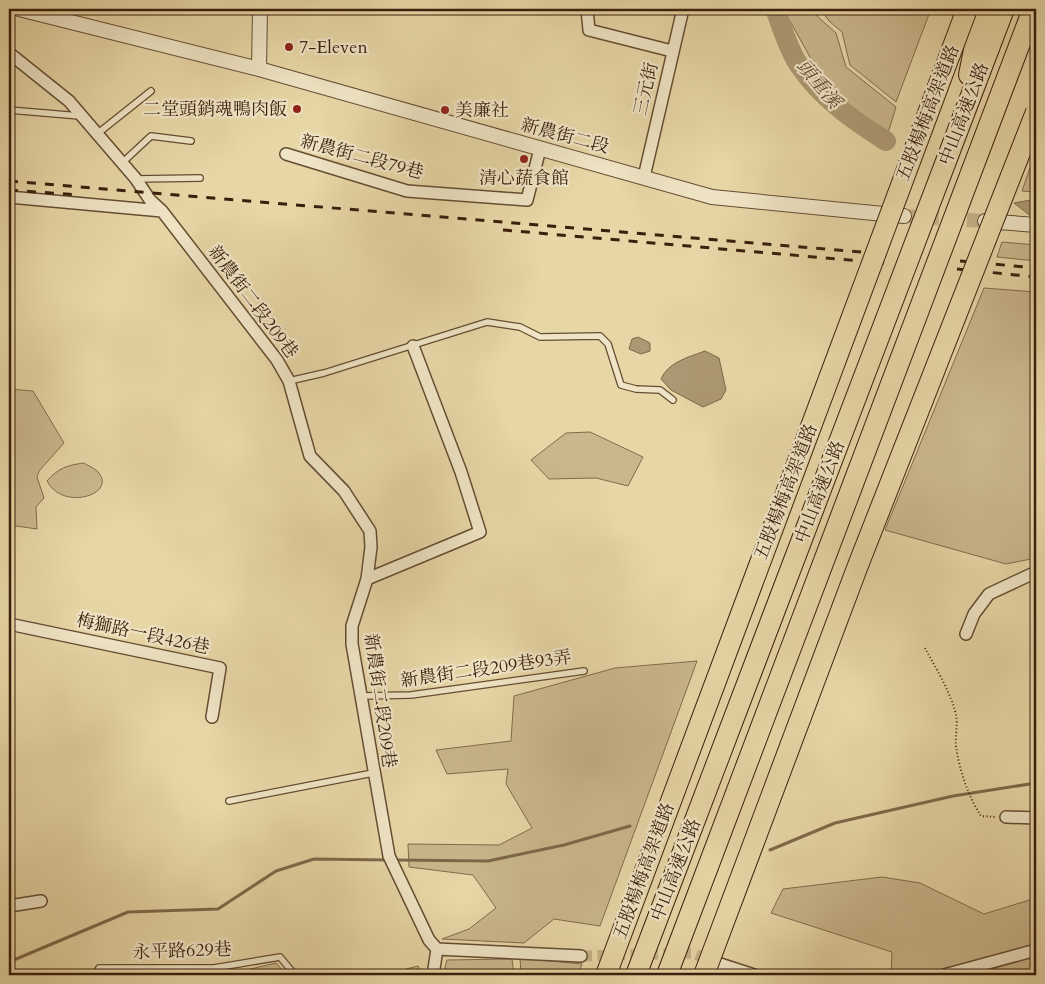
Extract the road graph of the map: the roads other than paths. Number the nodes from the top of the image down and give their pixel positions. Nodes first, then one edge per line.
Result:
1 (19, 9) edge
2 (260, 9) edge
3 (587, 9) edge
4 (683, 9) edge
5 (967, 9) edge
6 (982, 9) edge
7 (1004, 9) edge
8 (1033, 9) edge
9 (1036, 22) edge
10 (672, 51) junction
11 (9, 53) edge
12 (259, 69) junction
13 (1009, 76) junction
14 (151, 91) dead end
15 (9, 110) edge
16 (1036, 112) edge
17 (82, 116) junction
18 (959, 126) junction
19 (97, 134) junction
20 (191, 141) dead end
21 (540, 149) junction
22 (286, 154) dead end
23 (122, 162) junction
24 (644, 177) junction
25 (200, 178) dead end
26 (136, 179) junction
27 (9, 197) edge
28 (162, 211) junction
29 (904, 216) tunnel mouth
30 (984, 221) tunnel mouth
31 (1036, 225) edge
32 (413, 346) junction
33 (289, 381) junction
34 (673, 400) dead end
35 (1036, 572) edge
36 (367, 579) junction
37 (9, 624) edge
38 (966, 634) dead end
39 (584, 671) dead end
40 (361, 696) junction
41 (212, 717) dead end
42 (373, 774) junction
43 (229, 801) dead end
44 (1006, 817) road end
45 (1036, 818) edge
46 (41, 901) dead end
47 (9, 906) edge
48 (437, 950) junction
49 (1036, 950) edge
50 (581, 956) tunnel mouth
51 (720, 964) tunnel mouth
52 (95, 975) edge
53 (295, 975) edge
54 (433, 975) edge
55 (606, 975) edge
56 (636, 975) edge
57 (667, 975) edge
58 (704, 975) edge
59 (754, 975) edge
60 (944, 975) edge

1 - 12 street, 新農街二段
2 - 12 street
3 - 10 street
4 - 10 street, 三元街
5 - 55 highway, 五股楊梅高架道路, bridge
6 - 18 highway
7 - 18 highway, 中山高速公路
8 - 13 highway, 中山高速公路
9 - 13 highway
10 - 24 street, 三元街
11 - 17 street, 新農街二段209巷
12 - 21 street, 新農街二段
13 - 57 highway, 中山高速公路
14 - 19 lane
15 - 17 lane
16 - 58 highway, bridge
17 - 19 street, 新農街二段209巷
18 - 56 highway, 中山高速公路
19 - 23 street, 新農街二段209巷
20 - 23 lane
21 - 22 street, 新農街二段79巷
21 - 24 street, 新農街二段
23 - 26 street, 新農街二段209巷
24 - 29 street, 新農街二段
25 - 26 lane
26 - 28 street, 新農街二段209巷
27 - 28 street
28 - 33 street, 新農街二段209巷
30 - 31 street
32 - 33 lane
32 - 34 lane
32 - 36 street
33 - 36 street, 新農街二段209巷
35 - 38 street
36 - 40 street, 新農街二段209巷
37 - 41 street, 梅獅路一段426巷
39 - 40 lane, 新農街二段209巷93弄
40 - 42 street, 新農街二段209巷
42 - 43 lane
42 - 48 street, 新農街二段209巷
44 - 45 street
46 - 47 street
48 - 50 street
48 - 54 street
49 - 60 street
51 - 59 street
52 - 53 lane, 永平路629巷

